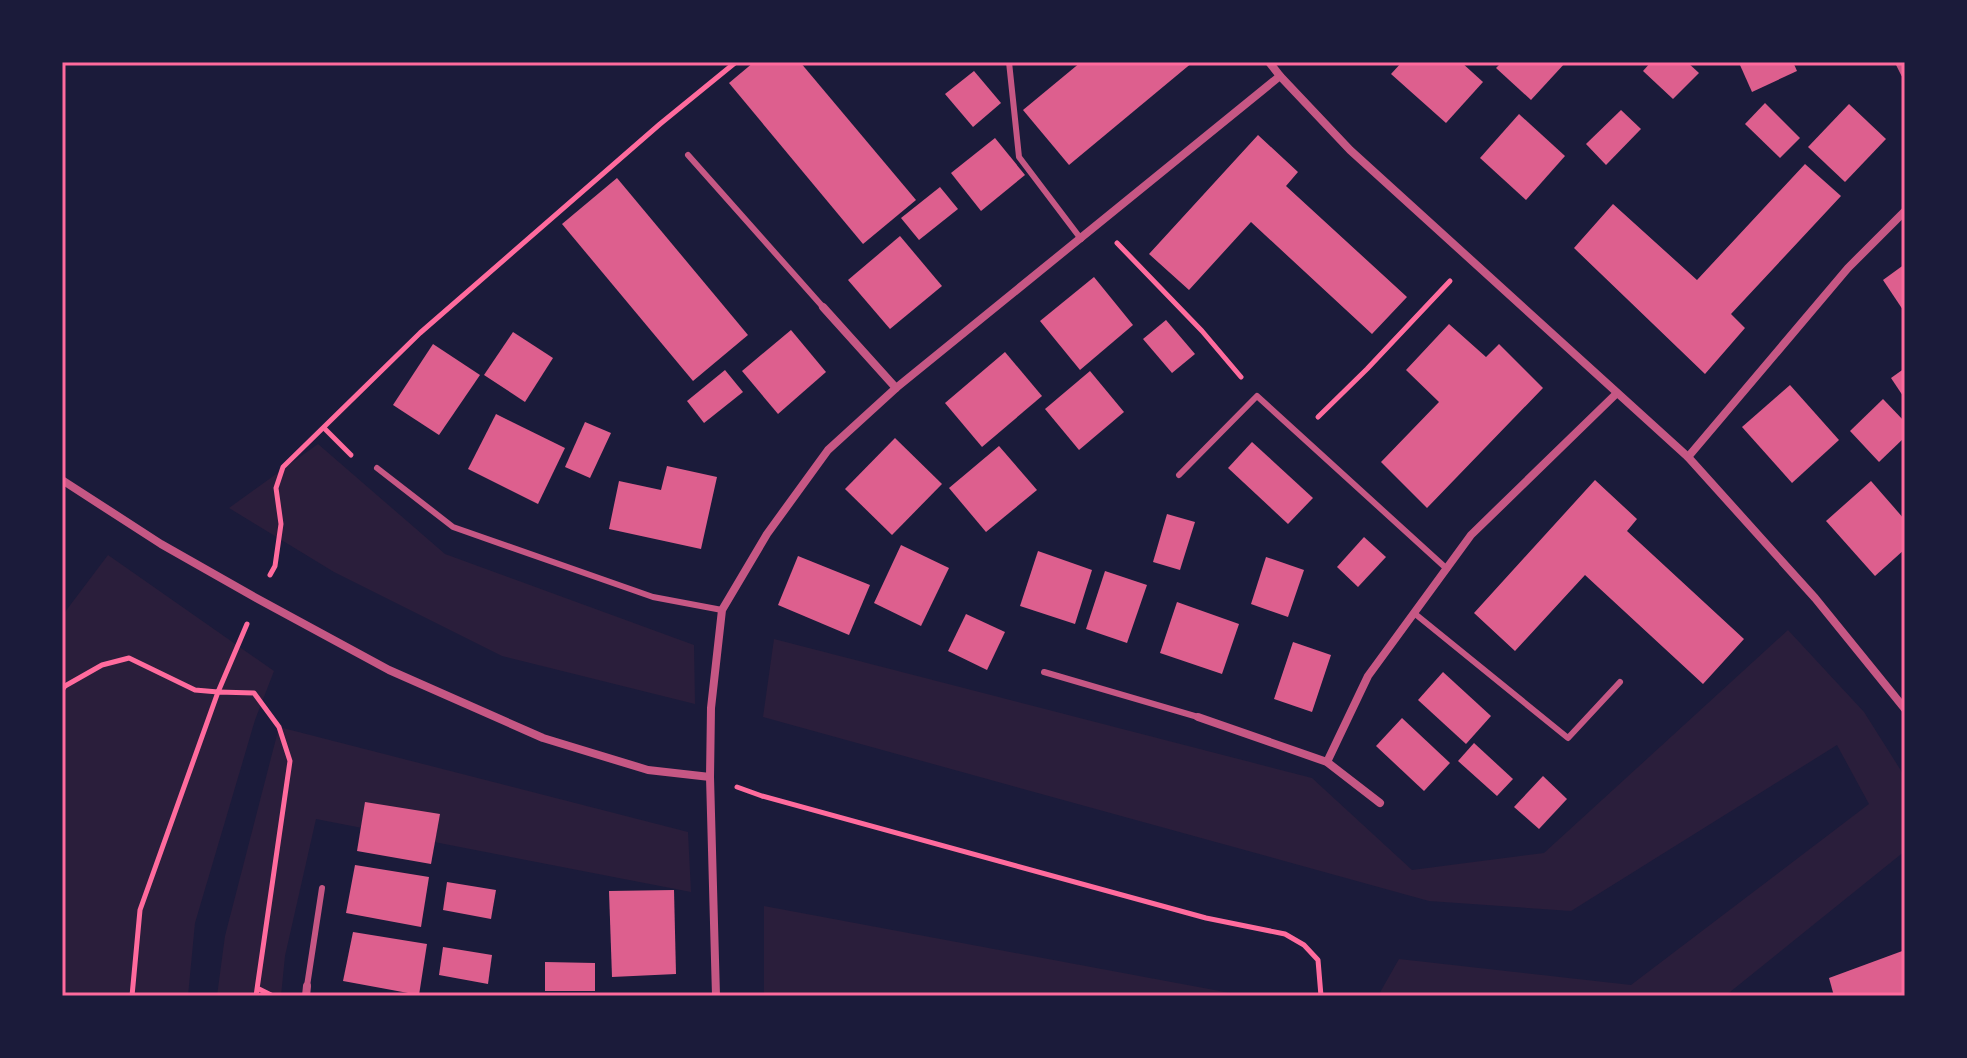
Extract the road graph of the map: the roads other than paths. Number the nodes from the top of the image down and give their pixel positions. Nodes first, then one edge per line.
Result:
1 (1009, 62) edge
2 (1269, 62) edge
3 (1899, 62) edge
4 (1905, 74) edge
5 (1280, 76) junction
6 (688, 155) dead end
7 (1905, 211) edge
8 (1081, 239) junction
9 (823, 307) joint
10 (896, 388) junction
11 (1617, 393) junction
12 (1688, 457) junction
13 (377, 468) road end
14 (1179, 475) dead end
15 (62, 480) edge
16 (1447, 569) junction
17 (722, 610) junction
18 (1414, 613) junction
19 (1044, 672) dead end
20 (1620, 682) dead end
21 (1905, 709) edge
22 (1198, 717) joint
23 (1327, 762) junction
24 (710, 777) junction
25 (1380, 803) dead end
26 (322, 888) dead end
27 (307, 991) edge
28 (716, 996) edge

1 - 8 lane
2 - 5 street
3 - 4 street
5 - 8 street
5 - 11 street
6 - 9 lane
7 - 12 street
8 - 10 street
9 - 10 street
10 - 17 street
11 - 12 street
11 - 16 street
12 - 21 street
13 - 17 lane
14 - 16 lane
15 - 24 street
16 - 18 street
17 - 24 street
18 - 20 lane
18 - 23 street
19 - 22 lane
22 - 23 street
23 - 25 street
24 - 28 street
26 - 27 lane

